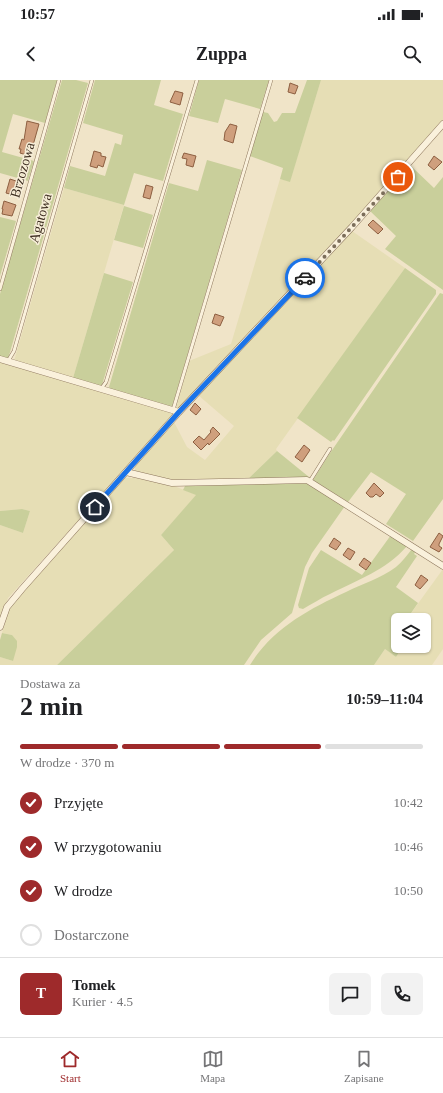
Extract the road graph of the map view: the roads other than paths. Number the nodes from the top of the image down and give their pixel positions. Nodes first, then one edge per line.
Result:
1 (59, 80) edge
2 (92, 80) edge
3 (196, 80) edge
4 (271, 80) edge
5 (443, 124) edge
6 (0, 289) edge
7 (0, 359) edge
8 (8, 361) junction
9 (101, 388) junction
10 (176, 411) junction
11 (330, 449) dead end
12 (126, 472) junction
13 (310, 481) junction
14 (443, 566) edge
15 (0, 626) edge

1 - 6 lane, Brzozowa
2 - 8 lane, Agatowa
3 - 9 lane
4 - 10 lane
5 - 10 street
7 - 8 street
8 - 9 street
9 - 10 street
10 - 12 street
11 - 13 lane
12 - 13 street
12 - 15 street
13 - 14 street

